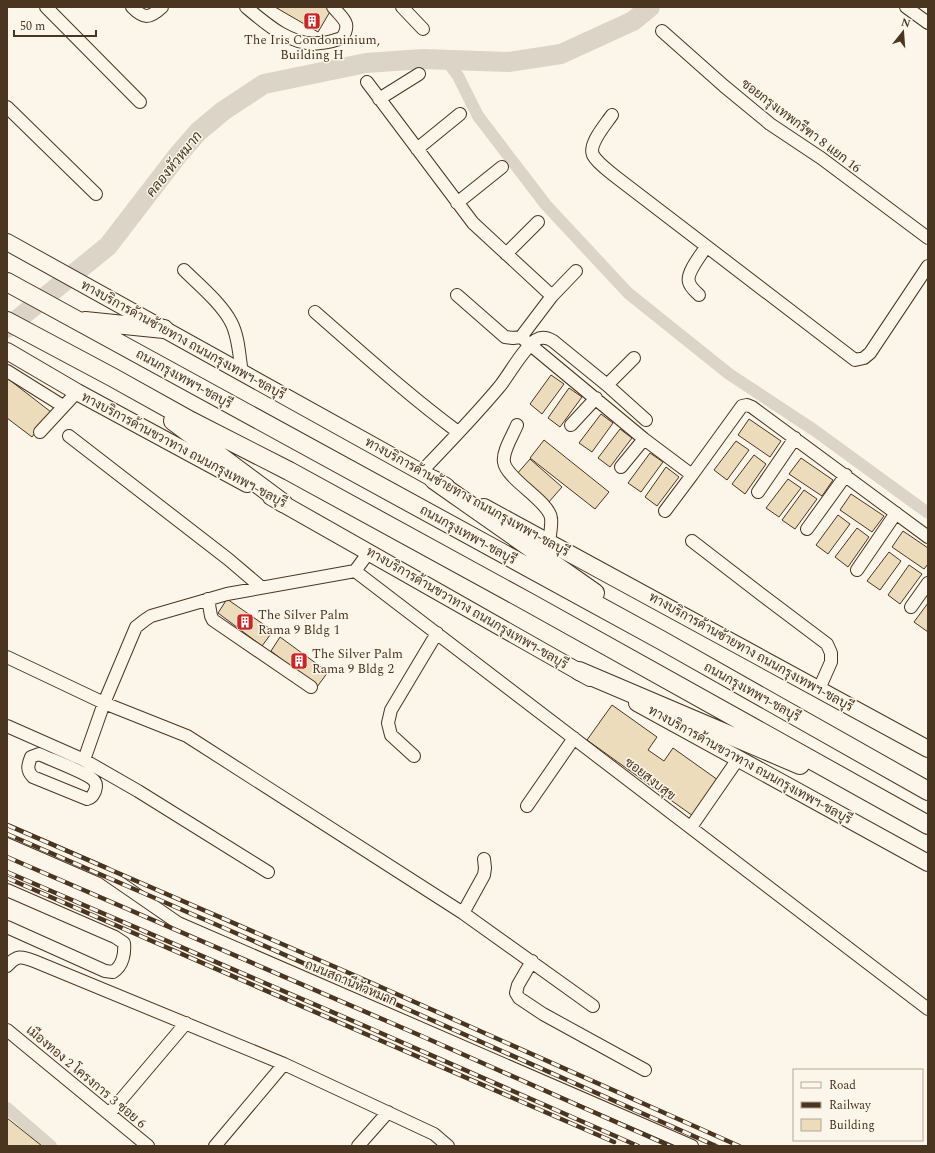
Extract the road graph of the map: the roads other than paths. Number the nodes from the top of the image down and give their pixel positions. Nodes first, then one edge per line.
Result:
1 (47, 7) edge
2 (132, 7) edge
3 (162, 7) edge
4 (246, 7) edge
5 (333, 7) edge
6 (402, 7) edge
7 (906, 7) edge
8 (928, 23) edge
9 (423, 29) dead end
10 (662, 31) dead end
11 (419, 74) dead end
12 (366, 82) dead end
13 (379, 99) junction
14 (140, 102) dead end
15 (7, 107) edge
16 (460, 114) dead end
17 (612, 115) dead end
18 (417, 149) junction
19 (502, 167) dead end
20 (96, 194) dead end
21 (457, 202) junction
22 (538, 222) dead end
23 (928, 238) edge
24 (7, 242) edge
25 (706, 247) junction
26 (506, 254) junction
27 (928, 266) edge
28 (184, 270) dead end
29 (576, 270) dead end
30 (7, 282) edge
31 (699, 295) dead end
32 (457, 296) dead end
33 (552, 296) junction
34 (315, 312) dead end
35 (76, 320) junction
36 (7, 321) edge
37 (164, 329) junction
38 (525, 341) junction
39 (7, 351) edge
40 (634, 358) dead end
41 (7, 371) edge
42 (242, 373) junction
43 (112, 377) junction
44 (607, 385) junction
45 (77, 392) junction
46 (596, 398) junction
47 (63, 406) junction
48 (646, 420) dead end
49 (517, 425) dead end
50 (572, 425) dead end
51 (40, 432) dead end
52 (458, 432) junction
53 (69, 436) dead end
54 (795, 438) junction
55 (644, 439) junction
56 (621, 467) dead end
57 (692, 475) junction
58 (846, 475) junction
59 (428, 476) junction
60 (758, 492) dead end
61 (283, 503) junction
62 (665, 511) dead end
63 (896, 513) junction
64 (807, 530) dead end
65 (928, 537) edge
66 (692, 541) dead end
67 (549, 542) junction
68 (369, 552) junction
69 (857, 570) dead end
70 (355, 571) junction
71 (928, 583) edge
72 (261, 587) junction
73 (208, 599) junction
74 (911, 607) dead end
75 (437, 633) junction
76 (661, 640) junction
77 (7, 657) edge
78 (579, 671) junction
79 (310, 687) dead end
80 (819, 689) junction
81 (104, 703) junction
82 (7, 726) edge
83 (574, 738) junction
84 (49, 744) junction
85 (928, 749) edge
86 (39, 754) junction
87 (414, 756) dead end
88 (738, 759) junction
89 (84, 760) junction
90 (900, 776) junction
91 (928, 784) edge
92 (928, 791) edge
93 (885, 802) junction
94 (527, 806) dead end
95 (928, 825) edge
96 (691, 827) junction
97 (7, 830) edge
98 (484, 859) dead end
99 (928, 863) edge
100 (268, 872) dead end
101 (7, 890) edge
102 (463, 913) junction
103 (7, 927) edge
104 (532, 961) junction
105 (7, 966) edge
106 (593, 1006) dead end
107 (928, 1009) edge
108 (186, 1023) junction
109 (7, 1030) edge
110 (284, 1064) junction
111 (645, 1070) dead end
112 (388, 1112) junction
113 (109, 1114) junction
114 (148, 1146) edge
115 (215, 1146) edge
116 (358, 1146) edge
117 (448, 1146) edge
118 (692, 1146) edge

1 - 14 street
2 - 3 street
4 - 5 street
6 - 9 street
7 - 8 street
10 - 23 street, ซอยกรุงเทพกรีฑา 8 แยก 16
11 - 13 street
12 - 13 street
13 - 18 street
15 - 20 street
16 - 18 street
17 - 25 street
18 - 21 street
19 - 21 street
21 - 26 street
22 - 26 street
24 - 37 main road, ทางบริการด้านซ้ายทาง ถนนกรุงเทพฯ-ชลบุรี
25 - 27 street
25 - 31 street
26 - 33 street
28 - 42 street
29 - 33 street
30 - 35 highway, ถนนกรุงเทพฯ-ชลบุรี
32 - 38 street
33 - 38 street
34 - 52 street
35 - 37 highway
35 - 76 highway, ถนนกรุงเทพฯ-ชลบุรี
36 - 43 highway
37 - 42 main road, ทางบริการด้านซ้ายทาง ถนนกรุงเทพฯ-ชลบุรี
38 - 44 street
38 - 46 street
38 - 52 street
39 - 45 main road, ทางบริการด้านขวาทาง ถนนกรุงเทพฯ-ชลบุรี
40 - 44 street
41 - 47 street
42 - 59 main road, ทางบริการด้านซ้ายทาง ถนนกรุงเทพฯ-ชลบุรี
43 - 61 highway
43 - 93 highway
44 - 48 street
45 - 47 street
45 - 61 main road, ทางบริการด้านขวาทาง ถนนกรุงเทพฯ-ชลบุรี
46 - 50 street
46 - 55 street
47 - 51 street
49 - 67 street
52 - 59 street
53 - 72 street
54 - 57 street
54 - 58 street
54 - 60 street
55 - 56 street
55 - 57 street
57 - 62 street
58 - 63 street
58 - 64 street
59 - 67 main road, ทางบริการด้านซ้ายทาง ถนนกรุงเทพฯ-ชลบุรี
59 - 76 highway
61 - 68 main road, ทางบริการด้านขวาทาง ถนนกรุงเทพฯ-ชลบุรี
63 - 65 street
63 - 69 street
66 - 80 street
67 - 80 main road, ทางบริการด้านซ้ายทาง ถนนกรุงเทพฯ-ชลบุรี
68 - 70 street
68 - 78 main road, ทางบริการด้านขวาทาง ถนนกรุงเทพฯ-ชลบุรี
70 - 72 street
70 - 75 street, ซอยสงบสุข
71 - 74 street
72 - 73 street
73 - 79 street
73 - 81 street
75 - 83 street, ซอยสงบสุข
75 - 87 street
76 - 90 highway, ถนนกรุงเทพฯ-ชลบุรี
77 - 81 street
78 - 88 main road, ทางบริการด้านขวาทาง ถนนกรุงเทพฯ-ชลบุรี
78 - 93 highway
80 - 85 main road, ทางบริการด้านซ้ายทาง ถนนกรุงเทพฯ-ชลบุรี
81 - 89 street
81 - 102 street
82 - 84 street
83 - 94 street
83 - 96 street, ซอยสงบสุข
84 - 86 street
84 - 89 street
86 - 86 street
88 - 96 street
88 - 99 main road, ทางบริการด้านขวาทาง ถนนกรุงเทพฯ-ชลบุรี
89 - 100 street
90 - 91 highway
90 - 92 highway, ถนนกรุงเทพฯ-ชลบุรี
93 - 95 highway
96 - 107 street, ซอยสงบสุข
97 - 118 street, ถนนสถานีหัวหมาก
98 - 102 street
101 - 103 street
102 - 104 street
104 - 106 street
104 - 111 street
105 - 108 street
108 - 110 street
108 - 113 street
109 - 113 street, เมืองทอง 2 โครงการ 3 ซอย 6
110 - 112 street
110 - 115 street
112 - 116 street
112 - 117 street
113 - 114 street, เมืองทอง 2 โครงการ 3 ซอย 6

